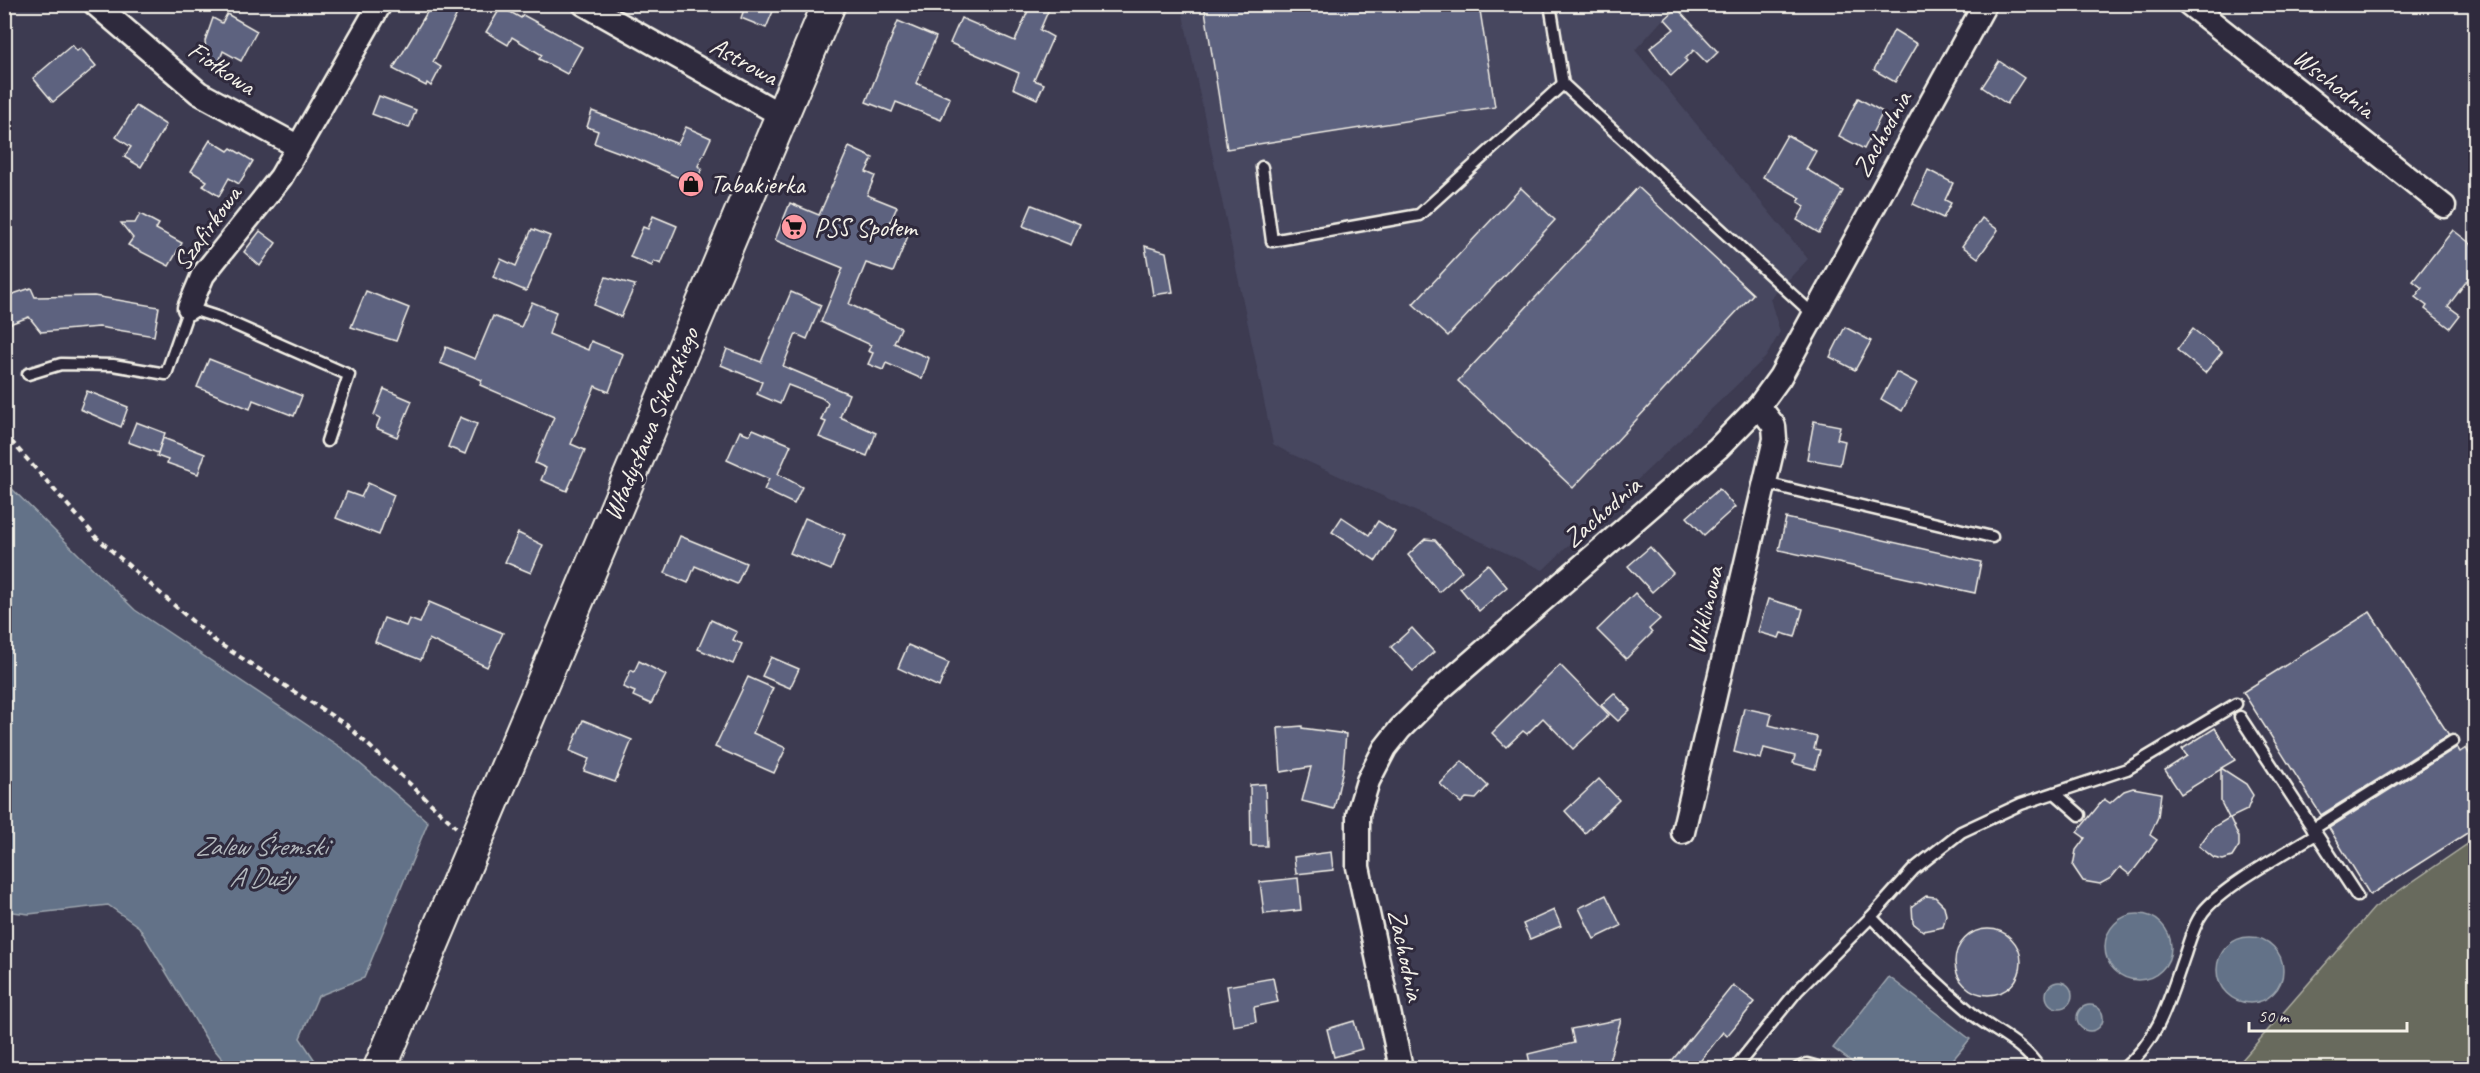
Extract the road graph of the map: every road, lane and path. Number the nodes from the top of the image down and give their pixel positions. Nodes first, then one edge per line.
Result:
1 (95, 4) edge
2 (380, 4) edge
3 (584, 4) edge
4 (829, 4) edge
5 (1550, 4) edge
6 (1986, 4) edge
7 (2189, 4) edge
8 (1563, 84) junction
9 (781, 115) junction
10 (297, 146) junction
11 (1262, 167) dead end
12 (2444, 206) dead end
13 (189, 308) junction
14 (1815, 316) junction
15 (28, 374) dead end
16 (1759, 406) junction
17 (4, 433) edge
18 (327, 441) dead end
19 (1764, 483) junction
20 (1992, 537) dead end
21 (2236, 704) dead end
22 (2240, 717) dead end
23 (2452, 741) dead end
24 (2055, 793) junction
25 (2080, 815) dead end
26 (1683, 832) dead end
27 (2314, 832) junction
28 (474, 844) junction
29 (2357, 896) dead end
30 (1871, 917) junction
31 (380, 1068) edge
32 (1401, 1068) edge
33 (1735, 1068) edge
34 (1798, 1068) edge
35 (1822, 1068) edge
36 (2039, 1068) edge
37 (2124, 1068) edge

1 - 10 street, Fiołkowa
2 - 10 street, Szafirkowa
3 - 9 street, Astrowa
4 - 9 main road, Władysława Sikorskiego
5 - 8 lane
6 - 14 street, Zachodnia
7 - 12 street, Wschodnia
8 - 11 lane
8 - 14 lane
9 - 28 main road, Władysława Sikorskiego
10 - 13 street, Szafirkowa
13 - 15 lane
13 - 18 lane, Szafirkowa
14 - 16 street, Zachodnia
16 - 19 street, Wiklinowa
16 - 32 street, Zachodnia
17 - 28 path
19 - 20 lane
19 - 26 street, Wiklinowa
21 - 24 lane
22 - 27 lane
23 - 27 lane
24 - 25 lane
24 - 30 lane
27 - 29 lane
27 - 37 lane
28 - 31 main road, Władysława Sikorskiego
30 - 33 lane
30 - 36 lane
34 - 35 lane

